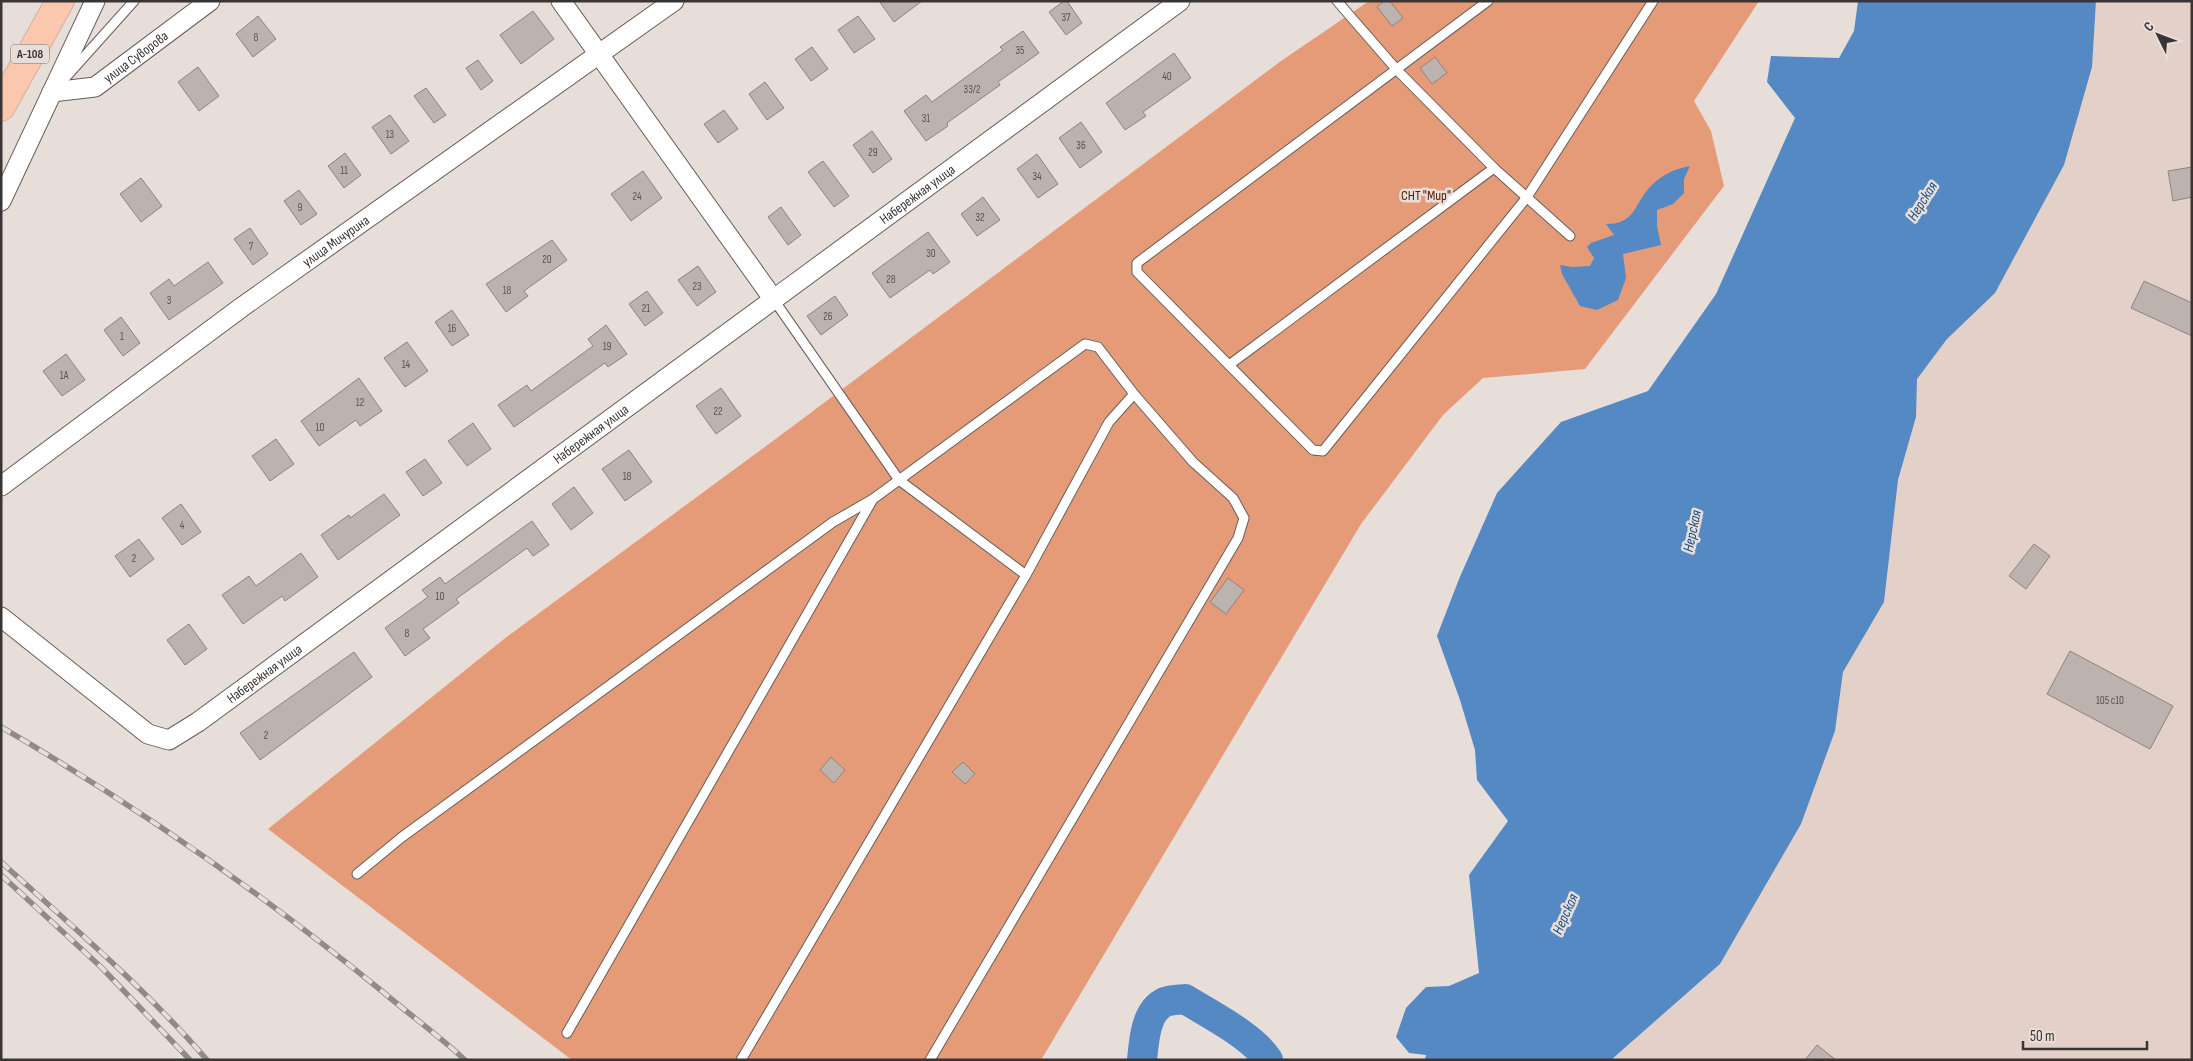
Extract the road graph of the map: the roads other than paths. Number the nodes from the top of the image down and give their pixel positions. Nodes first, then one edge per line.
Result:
1 (60, 1) edge
2 (95, 1) edge
3 (134, 1) edge
4 (210, 1) edge
5 (561, 1) edge
6 (674, 1) edge
7 (1180, 1) edge
8 (1336, 1) edge
9 (1488, 1) edge
10 (1653, 1) edge
11 (601, 55) junction
12 (1397, 70) junction
13 (52, 92) junction
14 (1, 106) edge
15 (1494, 168) junction
16 (1526, 197) junction
17 (1, 201) edge
18 (1570, 236) dead end
19 (774, 300) junction
20 (1229, 365) junction
21 (1134, 394) junction
22 (899, 480) junction
23 (1, 486) edge
24 (874, 499) junction
25 (1026, 575) junction
26 (1, 617) edge
27 (357, 874) dead end
28 (567, 1033) dead end
29 (741, 1060) edge
30 (930, 1060) edge

1 - 14 highway, А-108
2 - 13 street
3 - 13 lane
4 - 13 street, улица Суворова
5 - 11 street
6 - 11 street, улица Мичурина
7 - 19 street, Набережная улица
8 - 12 lane
9 - 12 lane
10 - 16 lane
11 - 19 street
11 - 23 street, улица Мичурина
12 - 15 lane
12 - 20 lane
13 - 17 street
15 - 16 lane
15 - 20 lane
16 - 18 lane
16 - 20 lane
19 - 22 lane
19 - 26 street, Набережная улица
21 - 22 lane
21 - 25 lane
21 - 30 lane
22 - 24 lane
22 - 25 lane
24 - 27 lane
24 - 28 lane
25 - 29 lane

